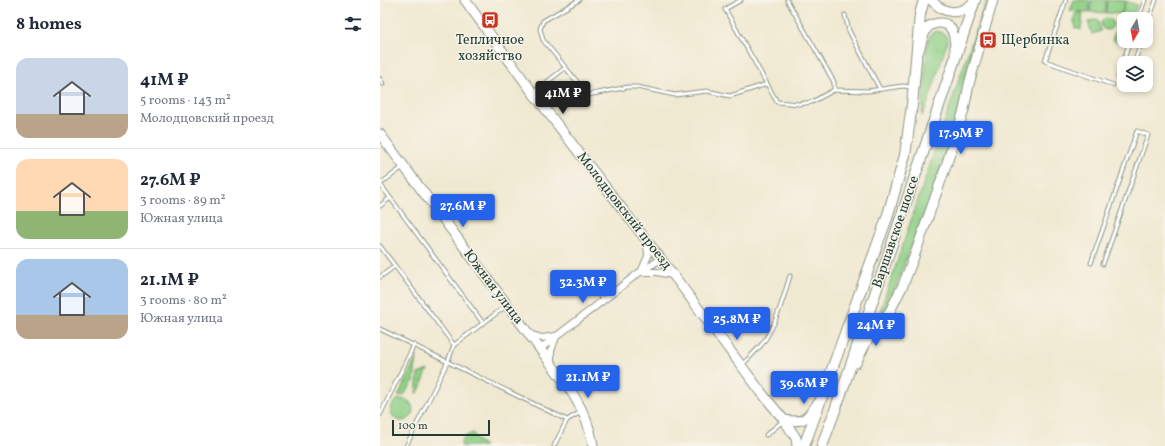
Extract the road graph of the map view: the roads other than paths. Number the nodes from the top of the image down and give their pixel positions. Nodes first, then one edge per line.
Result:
1 (465, 0) edge
2 (579, 0) edge
3 (741, 0) edge
4 (787, 0) edge
5 (924, 0) edge
6 (931, 0) edge
7 (975, 0) edge
8 (992, 0) edge
9 (1066, 0) edge
10 (1145, 0) edge
11 (1156, 0) edge
12 (1141, 12) edge
13 (1152, 12) edge
14 (844, 15) dead end
15 (916, 63) junction
16 (954, 63) junction
17 (565, 68) junction
18 (380, 79) edge
19 (383, 84) dead end
20 (767, 84) junction
21 (1113, 85) dead end
22 (914, 88) junction
23 (880, 89) junction
24 (834, 90) junction
25 (533, 93) junction
26 (380, 134) edge
27 (404, 166) junction
28 (380, 184) edge
29 (390, 198) junction
30 (380, 206) edge
31 (647, 241) junction
32 (380, 246) edge
33 (661, 259) junction
34 (1091, 263) dead end
35 (1103, 264) dead end
36 (395, 266) junction
37 (640, 272) junction
38 (674, 276) junction
39 (790, 276) dead end
40 (380, 277) edge
41 (594, 281) dead end
42 (603, 300) junction
43 (507, 305) junction
44 (484, 323) junction
45 (380, 329) edge
46 (528, 334) junction
47 (556, 336) junction
48 (414, 345) junction
49 (454, 345) junction
50 (540, 349) junction
51 (448, 362) junction
52 (742, 365) junction
53 (552, 366) junction
54 (842, 391) junction
55 (824, 394) junction
56 (583, 411) junction
57 (380, 415) edge
58 (567, 420) junction
59 (784, 420) junction
60 (766, 435) dead end
61 (406, 446) edge
62 (554, 446) edge
63 (593, 446) edge
64 (797, 446) edge
65 (804, 446) edge
66 (822, 446) edge

1 - 25 street, Молодцовский проезд
2 - 17 lane
3 - 20 lane
4 - 24 lane
5 - 15 main road, Варшавское шоссе
6 - 7 street
7 - 16 main road, Варшавское шоссе
8 - 54 street
9 - 21 lane
10 - 12 lane
11 - 13 lane
14 - 23 lane
15 - 16 street
15 - 22 main road, Варшавское шоссе
16 - 54 main road, Варшавское шоссе
17 - 20 lane
17 - 25 lane
18 - 19 lane
20 - 24 lane
22 - 23 lane
22 - 55 main road, Варшавское шоссе
23 - 24 lane
25 - 31 street, Молодцовский проезд
26 - 27 street, Южная улица
27 - 28 lane
27 - 43 street, Южная улица
28 - 29 lane
29 - 30 lane
29 - 44 lane
31 - 33 street, Молодцовский проезд
31 - 37 street
32 - 36 lane
33 - 37 street
33 - 38 street, Молодцовский проезд
34 - 35 lane
36 - 40 lane
36 - 49 lane
37 - 38 street
37 - 42 street
38 - 52 street, Молодцовский проезд
39 - 52 lane
41 - 42 lane
42 - 47 street
43 - 44 lane
43 - 46 street, Южная улица
44 - 49 lane
45 - 48 lane
46 - 47 street
46 - 50 street, Южная улица
47 - 50 street
47 - 53 street
48 - 51 lane
48 - 57 lane
49 - 51 lane
50 - 53 street, Южная улица
51 - 58 lane
51 - 61 lane
52 - 59 street, Молодцовский проезд
53 - 56 street, Южная улица
54 - 66 main road, Варшавское шоссе
55 - 59 street
55 - 65 main road, Варшавское шоссе
56 - 58 lane
56 - 63 street, Южная улица
58 - 62 lane
59 - 60 lane
59 - 64 street, Молодцовский проезд

